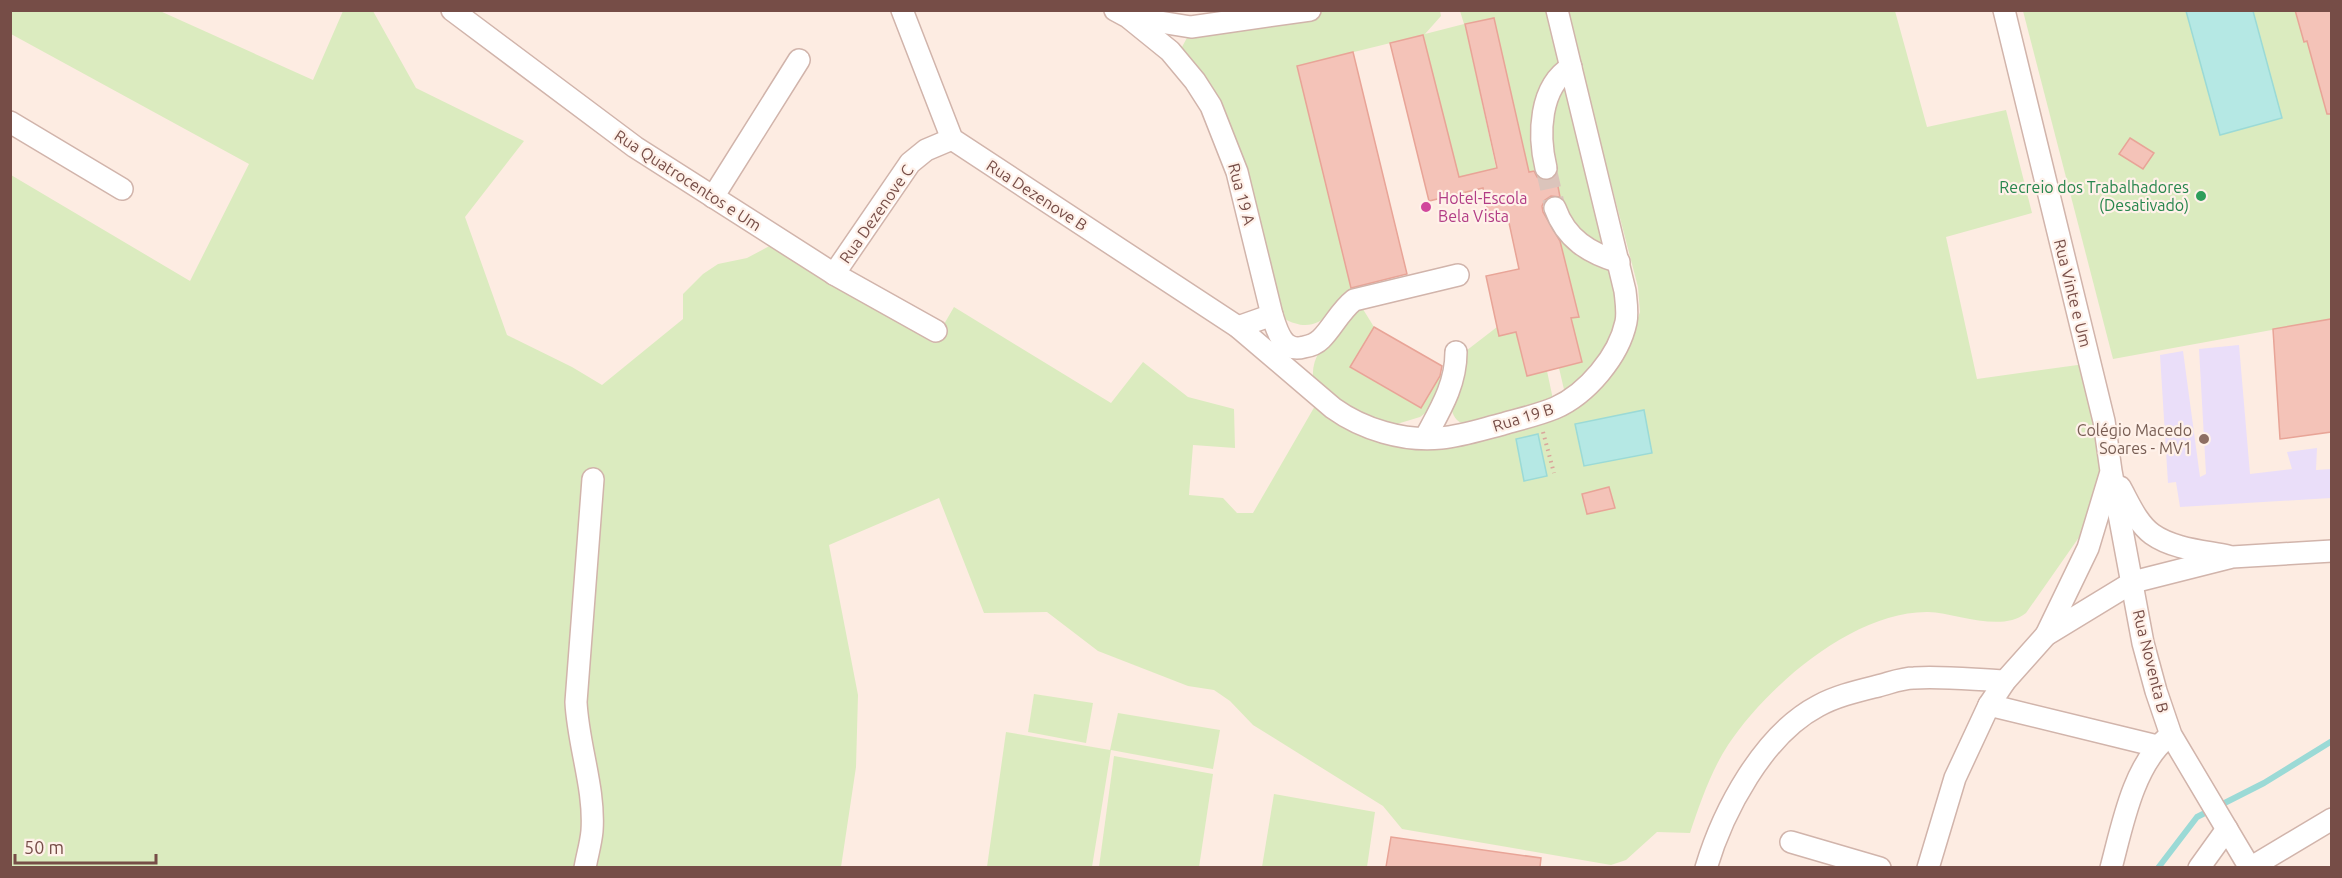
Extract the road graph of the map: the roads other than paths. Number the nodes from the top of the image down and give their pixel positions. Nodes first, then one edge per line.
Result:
1 (452, 10) edge
2 (902, 10) edge
3 (1310, 10) edge
4 (1557, 10) edge
5 (2004, 10) edge
6 (1121, 14) edge
7 (1191, 27) junction
8 (1170, 51) junction
9 (799, 60) dead end
10 (1571, 67) junction
11 (10, 122) edge
12 (952, 139) junction
13 (1546, 168) tunnel mouth
14 (122, 189) dead end
15 (713, 197) junction
16 (1555, 208) tunnel mouth
17 (1619, 262) junction
18 (834, 274) junction
19 (1458, 275) dead end
20 (1272, 315) junction
21 (1238, 327) junction
22 (936, 331) dead end
23 (1456, 352) dead end
24 (1425, 438) junction
25 (2111, 471) junction
26 (593, 479) dead end
27 (2331, 551) edge
28 (2232, 556) junction
29 (2133, 582) junction
30 (2046, 635) junction
31 (2005, 681) junction
32 (1989, 705) junction
33 (2164, 741) junction
34 (2331, 819) edge
35 (2224, 824) junction
36 (1791, 842) dead end
37 (585, 867) edge
38 (1706, 867) edge
39 (1880, 867) edge
40 (1928, 867) edge
41 (2110, 867) edge
42 (2199, 867) edge
43 (2250, 867) edge

1 - 15 street, Rua Quatrocentos e Um
2 - 12 street
3 - 7 street
4 - 10 street, Rua 19 B
5 - 25 street, Rua Vinte e Um
6 - 7 street
6 - 8 street, Rua 19 A
7 - 8 street
8 - 20 street, Rua 19 A
9 - 15 street
10 - 13 street
10 - 17 street, Rua 19 B
11 - 14 street
12 - 18 street, Rua Dezenove C
12 - 21 street, Rua Dezenove B
15 - 18 street, Rua Quatrocentos e Um
16 - 17 street
17 - 24 street, Rua 19 B
18 - 22 street, Rua Quatrocentos e Um
19 - 20 street, Rua 19 A
20 - 21 street
21 - 24 street, Rua 19 B
23 - 24 street
25 - 28 street
25 - 29 street, Rua Noventa B
25 - 30 street
26 - 37 street
27 - 28 street
28 - 29 street
29 - 30 street
29 - 33 street, Rua Noventa B
30 - 31 street
31 - 32 street
31 - 38 street
32 - 33 street
32 - 40 street
33 - 35 street, Rua Noventa B
33 - 41 street
34 - 43 street
35 - 42 street
35 - 43 street, Rua Noventa B
36 - 39 street

